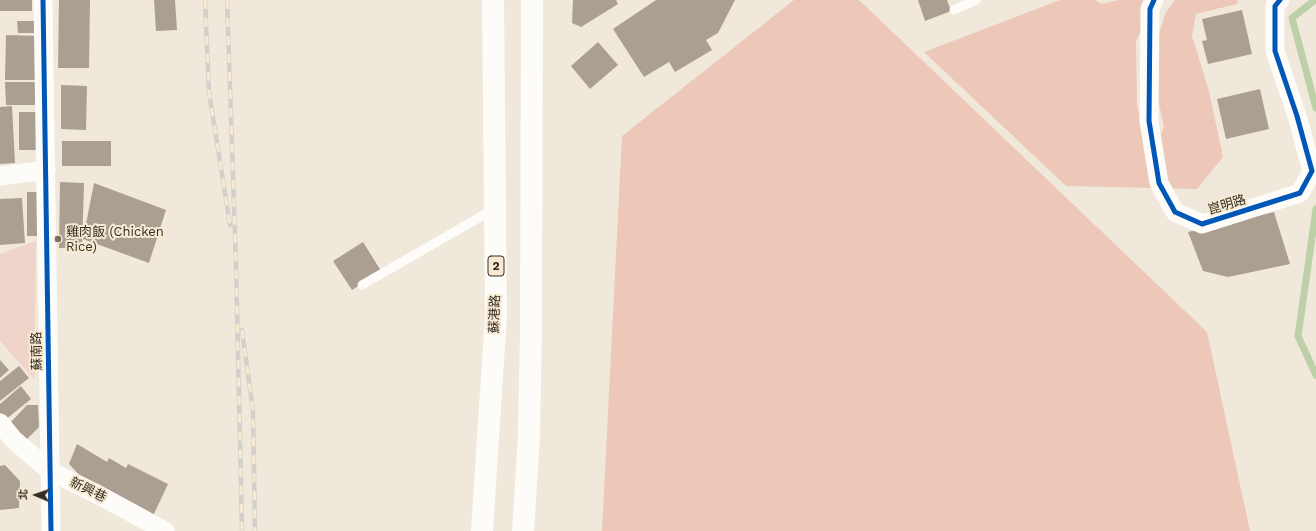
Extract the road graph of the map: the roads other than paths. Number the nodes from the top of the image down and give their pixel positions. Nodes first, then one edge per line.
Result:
1 (43, 0) edge
2 (493, 0) edge
3 (532, 0) edge
4 (976, 0) edge
5 (1154, 0) edge
6 (1280, 0) edge
7 (954, 10) dead end
8 (46, 170) junction
9 (0, 176) edge
10 (495, 208) junction
11 (362, 285) dead end
12 (0, 423) edge
13 (50, 471) junction
14 (51, 531) edge
15 (165, 531) edge
16 (482, 531) edge
17 (523, 531) edge

1 - 8 street, 蘇南路
2 - 10 main road, 蘇港路 / 2
3 - 17 main road
4 - 7 lane
5 - 6 street, 崑明路
8 - 9 street
8 - 13 street, 蘇南路
10 - 11 lane
10 - 16 main road, 蘇港路 / 2
12 - 13 street, 新興巷
13 - 14 street, 蘇南路
13 - 15 street, 新興巷

